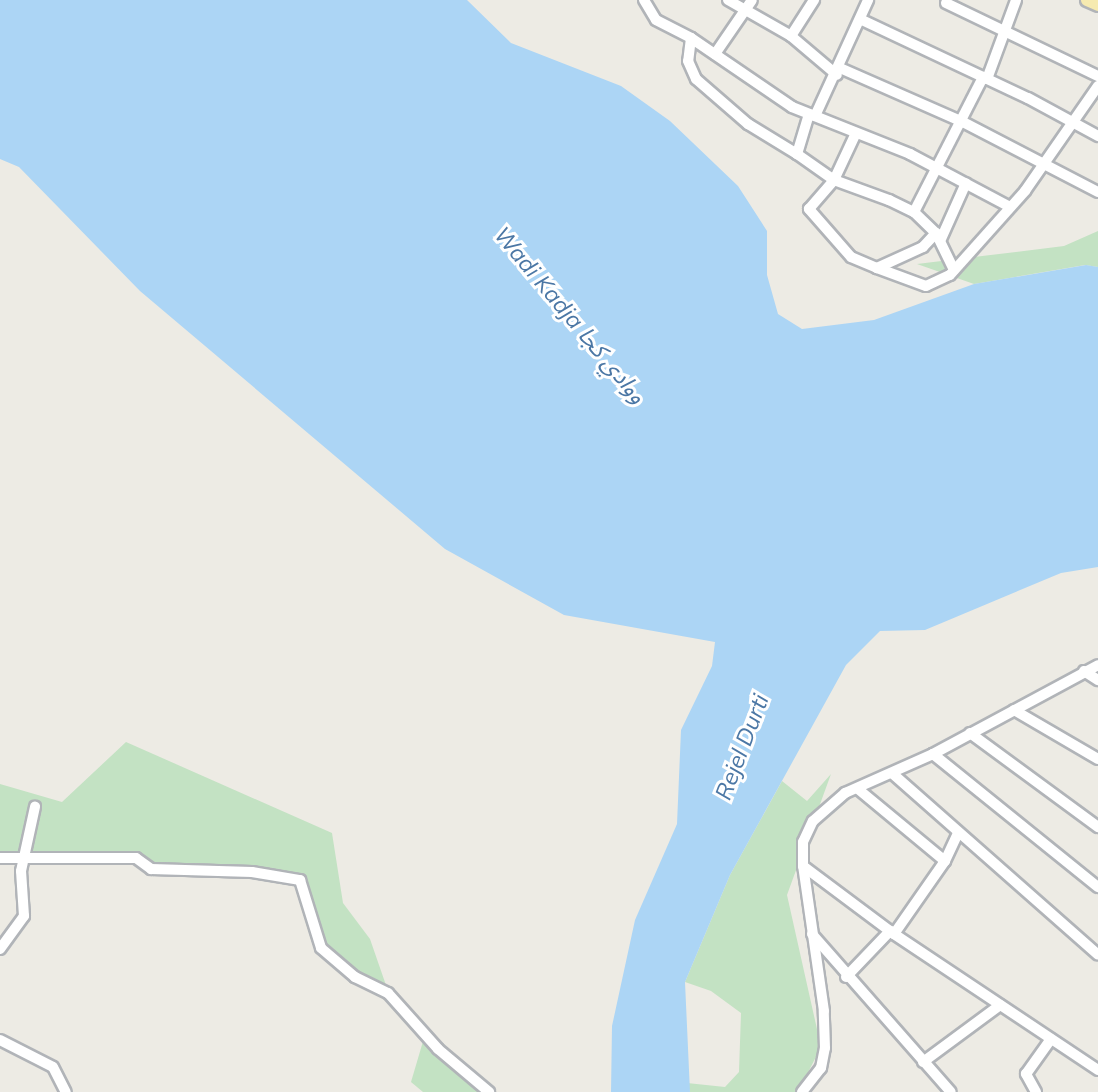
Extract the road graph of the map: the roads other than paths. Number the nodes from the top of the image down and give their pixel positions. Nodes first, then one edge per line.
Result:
1 (644, 0) edge
2 (728, 0) edge
3 (752, 0) edge
4 (814, 0) edge
5 (868, 0) edge
6 (1016, 0) edge
7 (1087, 0) edge
8 (946, 3) dead end
9 (1098, 5) edge
10 (744, 11) junction
11 (862, 20) junction
12 (1004, 28) junction
13 (791, 36) junction
14 (691, 38) junction
15 (715, 54) junction
16 (839, 72) junction
17 (1098, 76) edge
18 (985, 78) junction
19 (1098, 86) edge
20 (812, 115) junction
21 (961, 121) junction
22 (1071, 122) junction
23 (856, 133) junction
24 (1098, 136) edge
25 (797, 154) junction
26 (1042, 165) junction
27 (939, 169) junction
28 (834, 180) junction
29 (966, 183) junction
30 (1098, 192) edge
31 (1010, 207) junction
32 (914, 212) junction
33 (939, 236) junction
34 (877, 268) junction
35 (954, 270) junction
36 (1098, 665) edge
37 (1084, 671) junction
38 (1098, 680) edge
39 (1014, 710) junction
40 (970, 733) junction
41 (933, 754) junction
42 (1098, 760) edge
43 (893, 774) junction
44 (859, 789) junction
45 (36, 807) dead end
46 (1098, 827) edge
47 (958, 833) junction
48 (0, 858) edge
49 (24, 859) junction
50 (945, 861) junction
51 (803, 866) junction
52 (1098, 887) edge
53 (892, 933) junction
54 (811, 934) junction
55 (0, 949) edge
56 (1098, 956) edge
57 (846, 977) junction
58 (1000, 1005) junction
59 (1051, 1039) junction
60 (0, 1040) edge
61 (923, 1062) junction
62 (1098, 1070) edge
63 (66, 1092) edge
64 (489, 1092) edge
65 (802, 1092) edge
66 (951, 1092) edge
67 (1036, 1092) edge

1 - 14 street
2 - 10 street
3 - 10 street
4 - 13 street
5 - 11 street
6 - 12 street
7 - 9 main road
8 - 12 street
10 - 13 street
10 - 15 street
11 - 16 street
11 - 18 street
12 - 17 street
12 - 18 street
13 - 16 street
14 - 15 street
14 - 25 street
15 - 20 street
16 - 20 street
16 - 21 street
18 - 21 street
18 - 22 street
19 - 22 street
20 - 23 street
20 - 25 street
21 - 26 street
21 - 27 street
22 - 24 street
22 - 26 street
23 - 27 street
23 - 28 street
25 - 28 street
26 - 30 street
26 - 31 street
27 - 29 street
27 - 32 street
28 - 32 street
28 - 34 street
29 - 31 street
29 - 33 street
31 - 35 street
32 - 33 street
33 - 34 street
33 - 35 street
34 - 35 street
36 - 37 street
37 - 38 street
37 - 39 street
39 - 40 street
39 - 42 street
40 - 41 street
40 - 46 street
41 - 43 street
41 - 52 street
43 - 44 street
43 - 47 street
44 - 50 street
44 - 51 street
45 - 49 street
47 - 50 street
47 - 56 street
48 - 49 street
49 - 55 street
49 - 64 street
50 - 53 street
51 - 53 street
51 - 54 street
53 - 57 street
53 - 58 street
54 - 57 street
54 - 65 street
57 - 61 street
58 - 59 street
58 - 61 street
59 - 62 street
59 - 67 street
60 - 63 street
61 - 66 street

